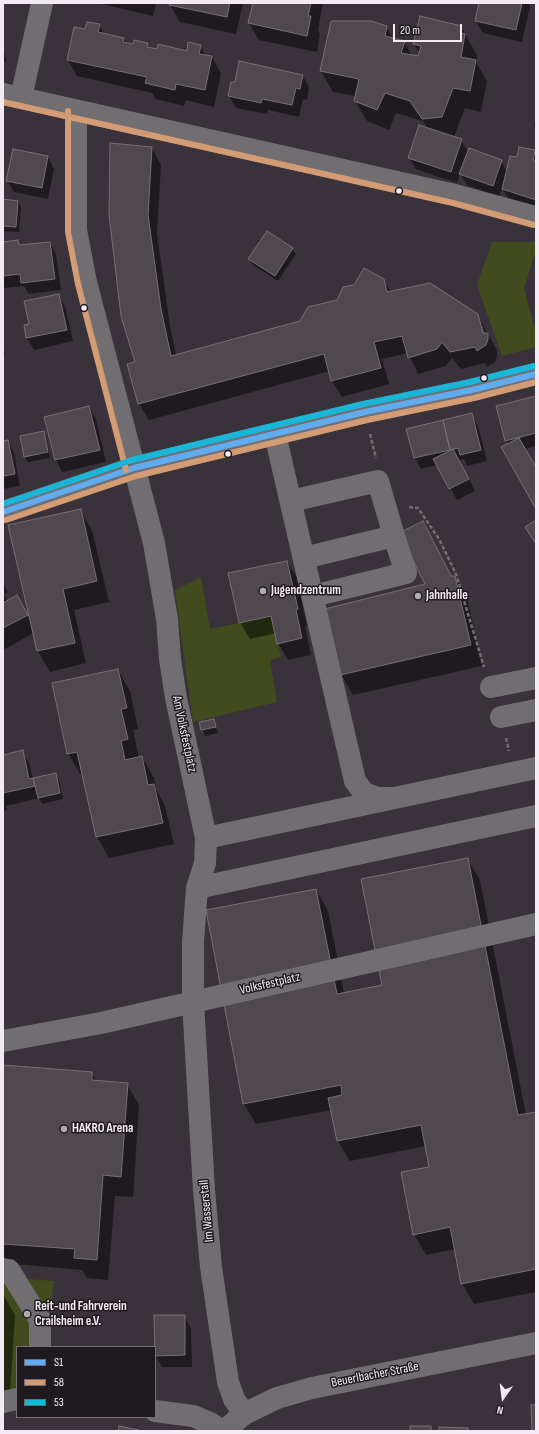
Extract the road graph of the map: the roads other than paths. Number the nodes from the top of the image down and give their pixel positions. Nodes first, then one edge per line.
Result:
1 (42, 3) edge
2 (12, 96) edge
3 (76, 111) junction
4 (536, 217) edge
5 (536, 374) edge
6 (275, 434) junction
7 (134, 468) junction
8 (291, 501) junction
9 (3, 512) edge
10 (394, 536) junction
11 (304, 558) junction
12 (313, 596) junction
13 (536, 678) edge
14 (491, 687) road end
15 (536, 710) edge
16 (501, 717) road end
17 (536, 768) edge
18 (392, 798) junction
19 (536, 816) edge
20 (206, 838) junction
21 (197, 888) junction
22 (536, 924) edge
23 (193, 1002) junction
24 (3, 1041) edge
25 (3, 1269) edge
26 (536, 1343) edge
27 (40, 1346) edge
28 (16, 1399) edge
29 (3, 1402) edge
30 (156, 1411) edge
31 (244, 1414) junction
32 (223, 1431) edge

1 - 2 street
2 - 3 street
3 - 4 street
3 - 7 street, Am Volksfestplatz
5 - 6 main road
6 - 7 main road
6 - 8 street
7 - 9 main road
7 - 20 street, Am Volksfestplatz
8 - 10 street
8 - 11 street
10 - 11 street
10 - 12 street
11 - 12 street
12 - 18 street
13 - 14 street
15 - 16 street
17 - 18 street
18 - 20 street
19 - 21 street
20 - 21 street, Am Volksfestplatz
21 - 23 street, Am Volksfestplatz
22 - 23 street, Volksfestplatz
23 - 24 street, Volksfestplatz
23 - 31 street, Im Wasserstall
25 - 27 street
26 - 31 street, Beuerlbacher Straße
28 - 29 street
30 - 32 street
31 - 32 street, Beuerlbacher Straße

